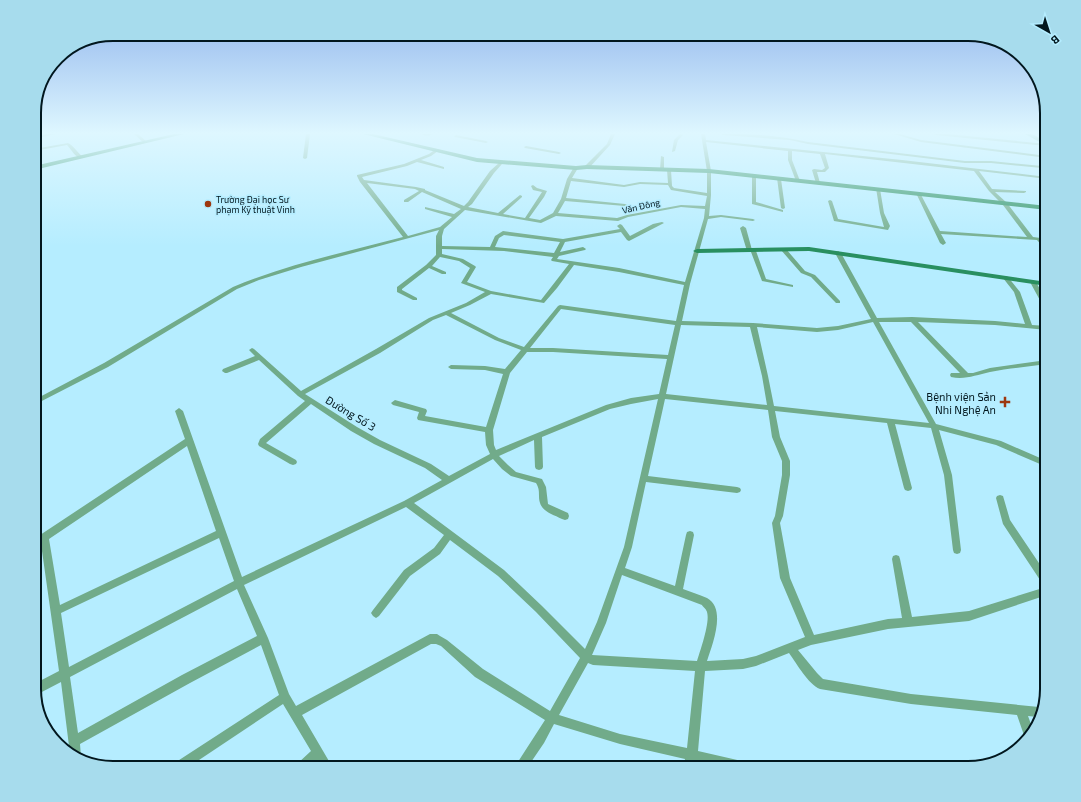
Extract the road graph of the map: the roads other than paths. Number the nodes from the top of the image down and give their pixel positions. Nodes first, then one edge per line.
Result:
1 (384, 171) edge
2 (493, 171) edge
3 (574, 171) edge
4 (670, 171) edge
5 (698, 171) edge
6 (794, 171) edge
7 (814, 171) edge
8 (977, 171) edge
9 (988, 171) edge
10 (1033, 171) edge
11 (709, 172) junction
12 (754, 176) junction
13 (1037, 177) junction
14 (1040, 177) edge
15 (362, 178) junction
16 (569, 179) junction
17 (778, 179) junction
18 (798, 181) junction
19 (818, 183) junction
20 (670, 184) junction
21 (533, 186) dead end
22 (878, 189) junction
23 (423, 190) junction
24 (992, 190) junction
25 (1024, 192) dead end
26 (918, 193) junction
27 (709, 195) junction
28 (520, 196) dead end
29 (563, 200) junction
30 (406, 201) dead end
31 (830, 201) dead end
32 (1005, 204) junction
33 (1040, 207) edge
34 (427, 208) dead end
35 (464, 208) junction
36 (707, 208) junction
37 (500, 214) junction
38 (555, 214) junction
39 (454, 216) junction
40 (627, 216) junction
41 (706, 218) junction
42 (526, 219) junction
43 (618, 220) junction
44 (753, 220) dead end
45 (662, 222) dead end
46 (442, 228) junction
47 (743, 228) dead end
48 (622, 230) junction
49 (938, 232) junction
50 (406, 237) junction
51 (1030, 237) junction
52 (1040, 240) edge
53 (563, 241) junction
54 (943, 243) dead end
55 (439, 246) junction
56 (492, 249) junction
57 (583, 249) dead end
58 (784, 250) junction
59 (697, 251) junction
60 (752, 251) junction
61 (838, 252) junction
62 (439, 255) junction
63 (555, 255) junction
64 (572, 264) junction
65 (428, 266) junction
66 (444, 273) dead end
67 (1006, 278) junction
68 (1033, 282) junction
69 (1040, 283) edge
70 (687, 284) junction
71 (791, 286) dead end
72 (490, 292) junction
73 (1040, 295) edge
74 (415, 299) dead end
75 (838, 302) dead end
76 (447, 313) junction
77 (912, 319) junction
78 (874, 320) junction
79 (679, 323) junction
80 (753, 325) junction
81 (1029, 326) junction
82 (1040, 327) edge
83 (252, 350) dead end
84 (526, 350) junction
85 (259, 357) junction
86 (671, 357) junction
87 (1040, 363) edge
88 (451, 366) dead end
89 (226, 371) dead end
90 (507, 372) junction
91 (953, 375) dead end
92 (967, 376) junction
93 (300, 394) junction
94 (663, 396) junction
95 (41, 399) edge
96 (310, 401) junction
97 (395, 403) dead end
98 (770, 408) junction
99 (179, 410) dead end
100 (890, 421) junction
101 (934, 426) junction
102 (489, 430) junction
103 (538, 436) junction
104 (190, 440) junction
105 (494, 455) junction
106 (1040, 461) edge
107 (293, 462) dead end
108 (539, 467) dead end
109 (644, 479) junction
110 (449, 480) junction
111 (908, 488) dead end
112 (737, 490) dead end
113 (1000, 498) dead end
114 (407, 503) junction
115 (565, 516) dead end
116 (222, 532) junction
117 (449, 535) junction
118 (690, 535) dead end
119 (44, 537) junction
120 (41, 539) edge
121 (957, 550) dead end
122 (896, 559) dead end
123 (619, 570) junction
124 (1040, 572) edge
125 (239, 583) junction
126 (678, 592) junction
127 (1040, 593) edge
128 (56, 611) junction
129 (376, 613) dead end
130 (908, 622) junction
131 (263, 638) junction
132 (810, 640) junction
133 (791, 648) junction
134 (586, 657) junction
135 (701, 666) junction
136 (64, 674) junction
137 (41, 686) edge
138 (285, 697) junction
139 (1021, 710) junction
140 (1036, 712) edge
141 (295, 713) junction
142 (552, 718) junction
143 (1027, 730) edge
144 (75, 741) junction
145 (76, 750) edge
146 (318, 752) junction
147 (692, 754) junction
148 (188, 761) edge
149 (308, 761) edge
150 (323, 761) edge
151 (525, 761) edge
152 (691, 761) edge
153 (719, 761) edge

1 - 15 street
2 - 35 street
3 - 16 street
4 - 20 street
5 - 11 street
6 - 18 street
7 - 19 street
8 - 24 street
9 - 13 street
10 - 13 street
11 - 12 street
11 - 27 street
12 - 17 street
12 - 17 street
13 - 14 street
15 - 23 street
15 - 50 street
16 - 20 street
16 - 29 street
17 - 18 street
18 - 19 street
19 - 22 street
20 - 27 street
21 - 42 street
22 - 26 street
22 - 31 street
23 - 30 street
23 - 35 street
24 - 25 street
24 - 32 street
26 - 32 street
26 - 49 street
27 - 36 street
28 - 37 street
29 - 38 street
29 - 40 street
32 - 33 street
32 - 51 street
34 - 39 street
35 - 37 street
35 - 39 street
36 - 40 street, Văn Đông
36 - 41 street
37 - 42 street
38 - 42 street
38 - 43 street, Văn Đông
39 - 46 street
40 - 43 street, Văn Đông
41 - 44 street
41 - 59 street
43 - 48 street
45 - 48 street
46 - 50 street
46 - 55 street
47 - 60 street
48 - 53 street
49 - 51 street
49 - 54 street
50 - 95 street
51 - 52 street
53 - 56 street
53 - 63 street
55 - 56 street
55 - 62 street
56 - 63 street
57 - 63 street
58 - 60 street
58 - 61 street
58 - 75 street
59 - 60 street
59 - 70 street
60 - 71 street
61 - 67 street
61 - 78 street
62 - 65 street
62 - 72 street
63 - 64 street
64 - 70 street
64 - 72 street
65 - 66 street
65 - 74 street
67 - 68 street
67 - 81 street
68 - 69 street
68 - 73 street
70 - 79 street
72 - 76 street
76 - 84 street
76 - 93 street
77 - 78 street
77 - 81 street
77 - 92 street
78 - 80 street
78 - 101 street
79 - 80 street
79 - 84 street
79 - 86 street
80 - 98 street
81 - 82 street
83 - 85 street, Đường Số 3
84 - 86 street
84 - 90 street
85 - 89 street
85 - 93 street, Đường Số 3
86 - 94 street
87 - 92 street
88 - 90 street
90 - 102 street
91 - 92 street
93 - 96 street, Đường Số 3
94 - 98 street
94 - 103 street
94 - 109 street
96 - 107 street
96 - 110 street, Đường Số 3
97 - 102 street
98 - 100 street
98 - 132 street
99 - 104 street
100 - 101 street
100 - 111 street
101 - 106 street
101 - 121 street
102 - 105 street
103 - 105 street
103 - 108 street
104 - 116 street
104 - 119 street
105 - 110 street
105 - 115 street
109 - 112 street
109 - 123 street
110 - 114 street
113 - 124 street
114 - 117 street
114 - 125 street
116 - 125 street
116 - 128 street
117 - 129 street
117 - 134 street
118 - 126 street
119 - 120 street
119 - 128 street
122 - 130 street
123 - 126 street
123 - 134 street
125 - 131 street
125 - 136 street
126 - 135 street
127 - 130 street
128 - 136 street
130 - 132 street
131 - 138 street
131 - 144 street
132 - 133 street
133 - 135 street
133 - 139 street
134 - 135 street
134 - 142 street
135 - 147 street
136 - 137 street
136 - 144 street
138 - 141 street
138 - 148 street
139 - 140 street
139 - 143 street
141 - 142 street
141 - 146 street
142 - 147 street
142 - 151 street
144 - 145 street
146 - 149 street
146 - 150 street
147 - 152 street
147 - 153 street

